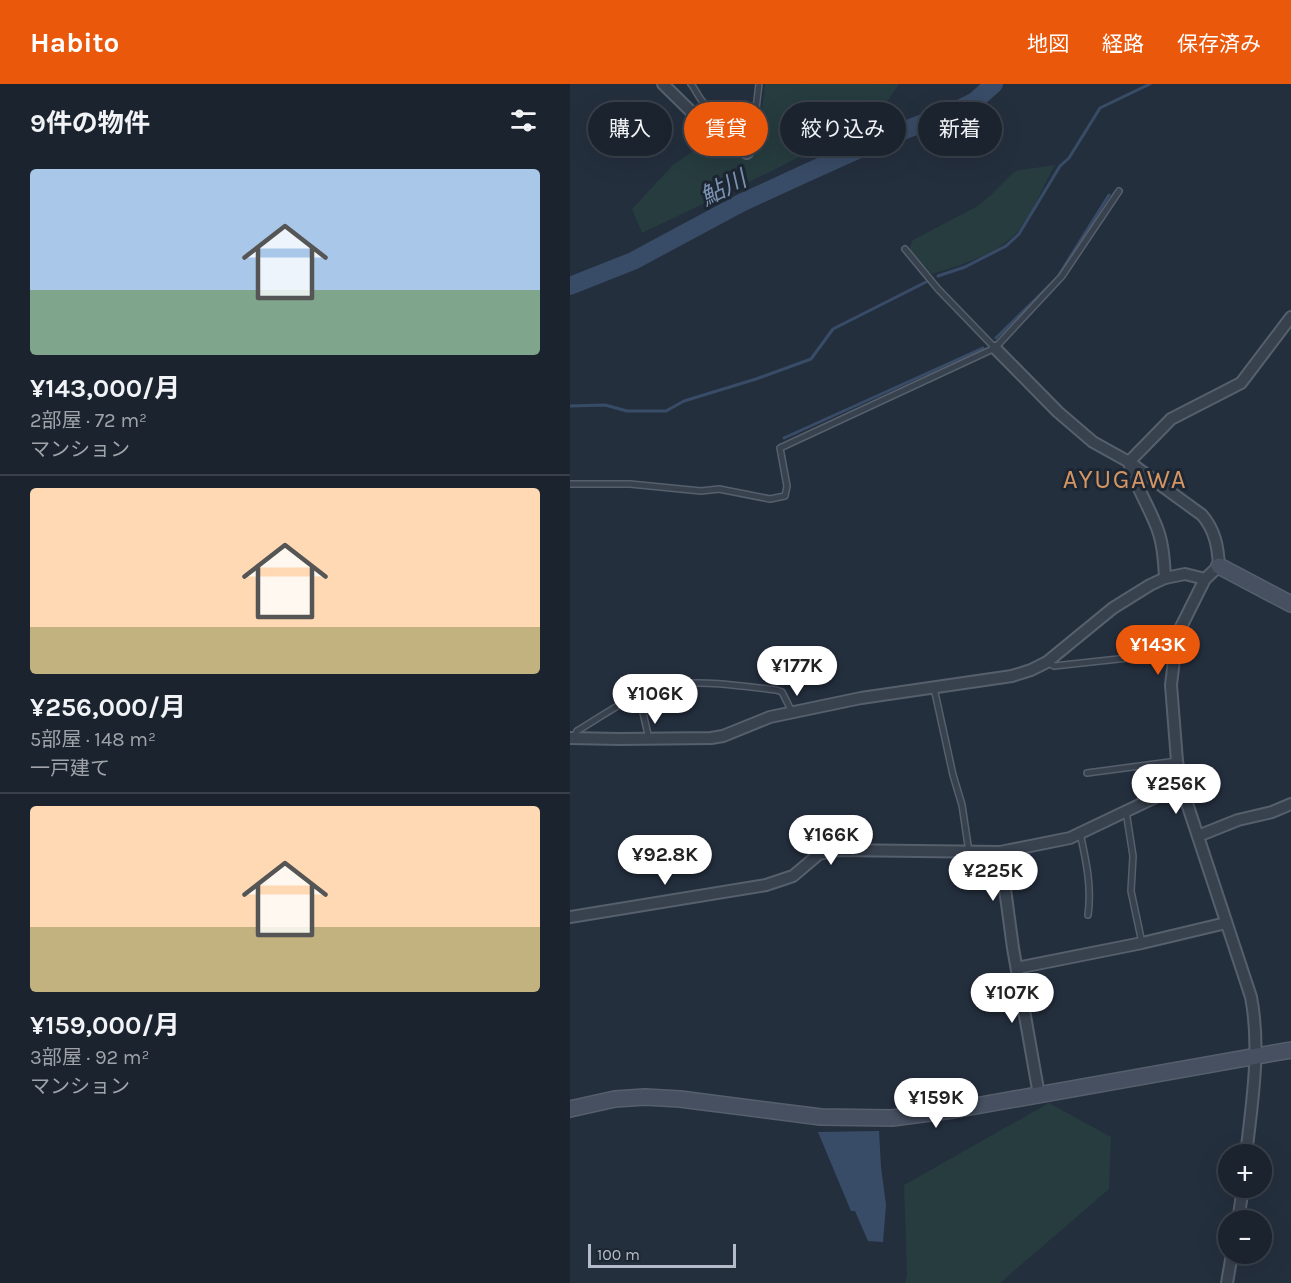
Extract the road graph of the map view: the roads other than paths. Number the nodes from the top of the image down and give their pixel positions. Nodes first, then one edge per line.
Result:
1 (663, 84) edge
2 (692, 84) edge
3 (759, 84) edge
4 (684, 105) edge
5 (1119, 191) dead end
6 (906, 249) dead end
7 (1291, 317) edge
8 (995, 348) junction
9 (1129, 462) junction
10 (570, 484) edge
11 (1220, 566) junction
12 (1166, 578) junction
13 (1205, 579) junction
14 (1291, 604) edge
15 (1174, 652) junction
16 (1047, 662) junction
17 (934, 687) junction
18 (639, 695) junction
19 (792, 713) junction
20 (572, 738) edge
21 (649, 739) junction
22 (1177, 761) junction
23 (1087, 773) dead end
24 (1181, 785) junction
25 (1291, 804) edge
26 (1126, 811) junction
27 (1080, 833) junction
28 (1198, 836) junction
29 (969, 852) junction
30 (1000, 852) junction
31 (1088, 915) dead end
32 (570, 917) edge
33 (1226, 923) junction
34 (1142, 943) junction
35 (1017, 968) junction
36 (1291, 1050) edge
37 (1255, 1057) junction
38 (1039, 1095) junction
39 (570, 1109) edge
40 (1247, 1144) edge
41 (1230, 1264) edge
42 (1227, 1283) edge

1 - 4 street
2 - 3 lane
5 - 8 lane
6 - 8 lane
7 - 9 street
8 - 9 street
8 - 10 lane
9 - 11 street
9 - 12 street
11 - 13 street
11 - 14 street
12 - 13 street
12 - 16 street
13 - 15 street
15 - 16 lane
15 - 22 street
16 - 17 street
17 - 19 street
17 - 29 lane
18 - 19 lane
18 - 20 lane
18 - 21 lane
19 - 21 street
20 - 21 street
22 - 23 lane
22 - 24 street
24 - 26 street
24 - 28 street
25 - 28 street
26 - 27 street
26 - 34 lane
27 - 30 street
27 - 31 lane
28 - 33 street
29 - 30 street
29 - 32 street
30 - 35 street
33 - 34 street
33 - 37 street
34 - 35 street
35 - 38 street
36 - 37 street
37 - 38 street
37 - 40 street
38 - 39 street
41 - 42 street

